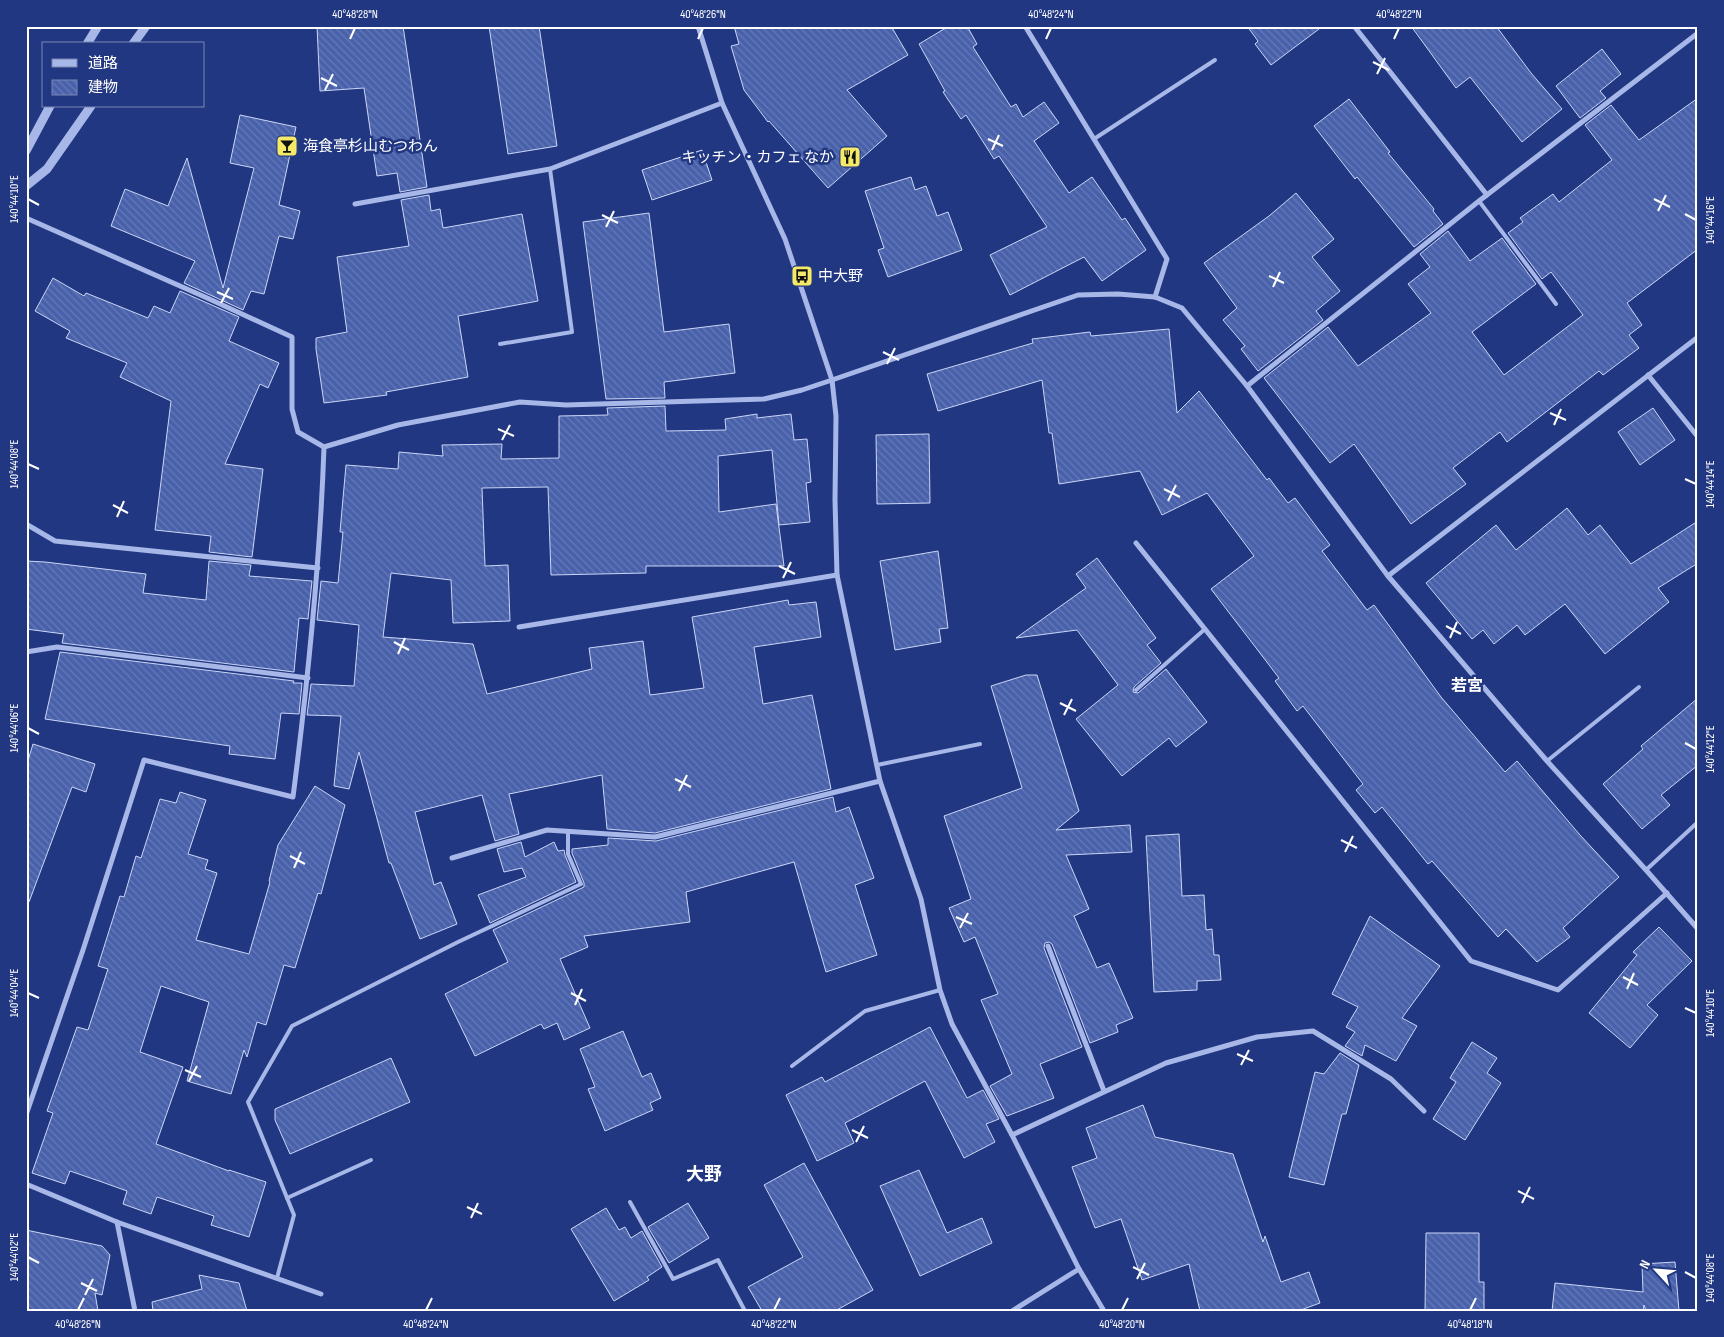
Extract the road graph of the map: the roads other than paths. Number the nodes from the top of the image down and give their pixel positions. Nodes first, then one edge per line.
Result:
1 (98, 26) edge
2 (146, 26) edge
3 (698, 26) edge
4 (1025, 26) edge
5 (1354, 26) edge
6 (1698, 33) edge
7 (88, 42) edge
8 (135, 42) edge
9 (1215, 60) dead end
10 (722, 103) junction
11 (49, 108) edge
12 (90, 108) edge
13 (1094, 138) junction
14 (26, 151) edge
15 (550, 169) junction
16 (26, 186) edge
17 (1487, 195) junction
18 (1479, 201) junction
19 (354, 204) dead end
20 (26, 218) edge
21 (1155, 297) junction
22 (1556, 304) dead end
23 (1698, 337) edge
24 (500, 344) dead end
25 (1648, 375) junction
26 (832, 380) junction
27 (1247, 386) junction
28 (1698, 437) edge
29 (324, 447) junction
30 (26, 524) edge
31 (1136, 543) dead end
32 (318, 568) junction
33 (837, 575) junction
34 (1388, 576) junction
35 (519, 627) dead end
36 (1205, 629) junction
37 (26, 652) edge
38 (308, 678) junction
39 (1639, 686) dead end
40 (1136, 690) dead end
41 (980, 744) dead end
42 (1547, 761) junction
43 (877, 765) junction
44 (880, 781) junction
45 (1698, 822) edge
46 (568, 832) junction
47 (452, 858) dead end
48 (1646, 870) junction
49 (1667, 893) junction
50 (1698, 929) edge
51 (1048, 946) dead end
52 (940, 990) junction
53 (792, 1066) dead end
54 (1104, 1091) junction
55 (1424, 1110) dead end
56 (26, 1115) edge
57 (1012, 1135) junction
58 (371, 1160) dead end
59 (26, 1184) edge
60 (287, 1198) junction
61 (630, 1202) dead end
62 (117, 1222) junction
63 (1079, 1269) junction
64 (276, 1278) junction
65 (321, 1294) dead end
66 (135, 1311) edge
67 (745, 1311) edge
68 (1012, 1311) edge
69 (1104, 1311) edge

1 - 7 street
2 - 8 street
3 - 10 street
4 - 13 street
5 - 17 street
6 - 17 street
9 - 13 lane
10 - 15 street
10 - 26 street
11 - 14 street
12 - 16 street
13 - 21 street
15 - 19 street
15 - 24 lane
17 - 18 street
18 - 22 lane
18 - 27 street
20 - 29 street
21 - 26 street
21 - 27 street
23 - 25 street
25 - 28 street
25 - 34 street
26 - 29 street
26 - 33 street
27 - 34 street
29 - 32 street
30 - 32 street
31 - 36 street
32 - 38 street
33 - 35 street
33 - 43 street
34 - 42 street
36 - 40 lane
36 - 49 street
37 - 38 street
38 - 56 street
39 - 42 lane
41 - 43 lane
42 - 48 street
43 - 44 street
44 - 46 street
44 - 52 street
45 - 48 lane
46 - 47 street
46 - 60 lane
48 - 49 street
49 - 50 street
51 - 54 street
52 - 53 lane
52 - 57 street
54 - 55 street
54 - 57 street
57 - 63 street
58 - 60 lane
59 - 62 street
60 - 64 lane
61 - 67 lane
62 - 64 street
62 - 66 street
63 - 68 street
63 - 69 street
64 - 65 street

